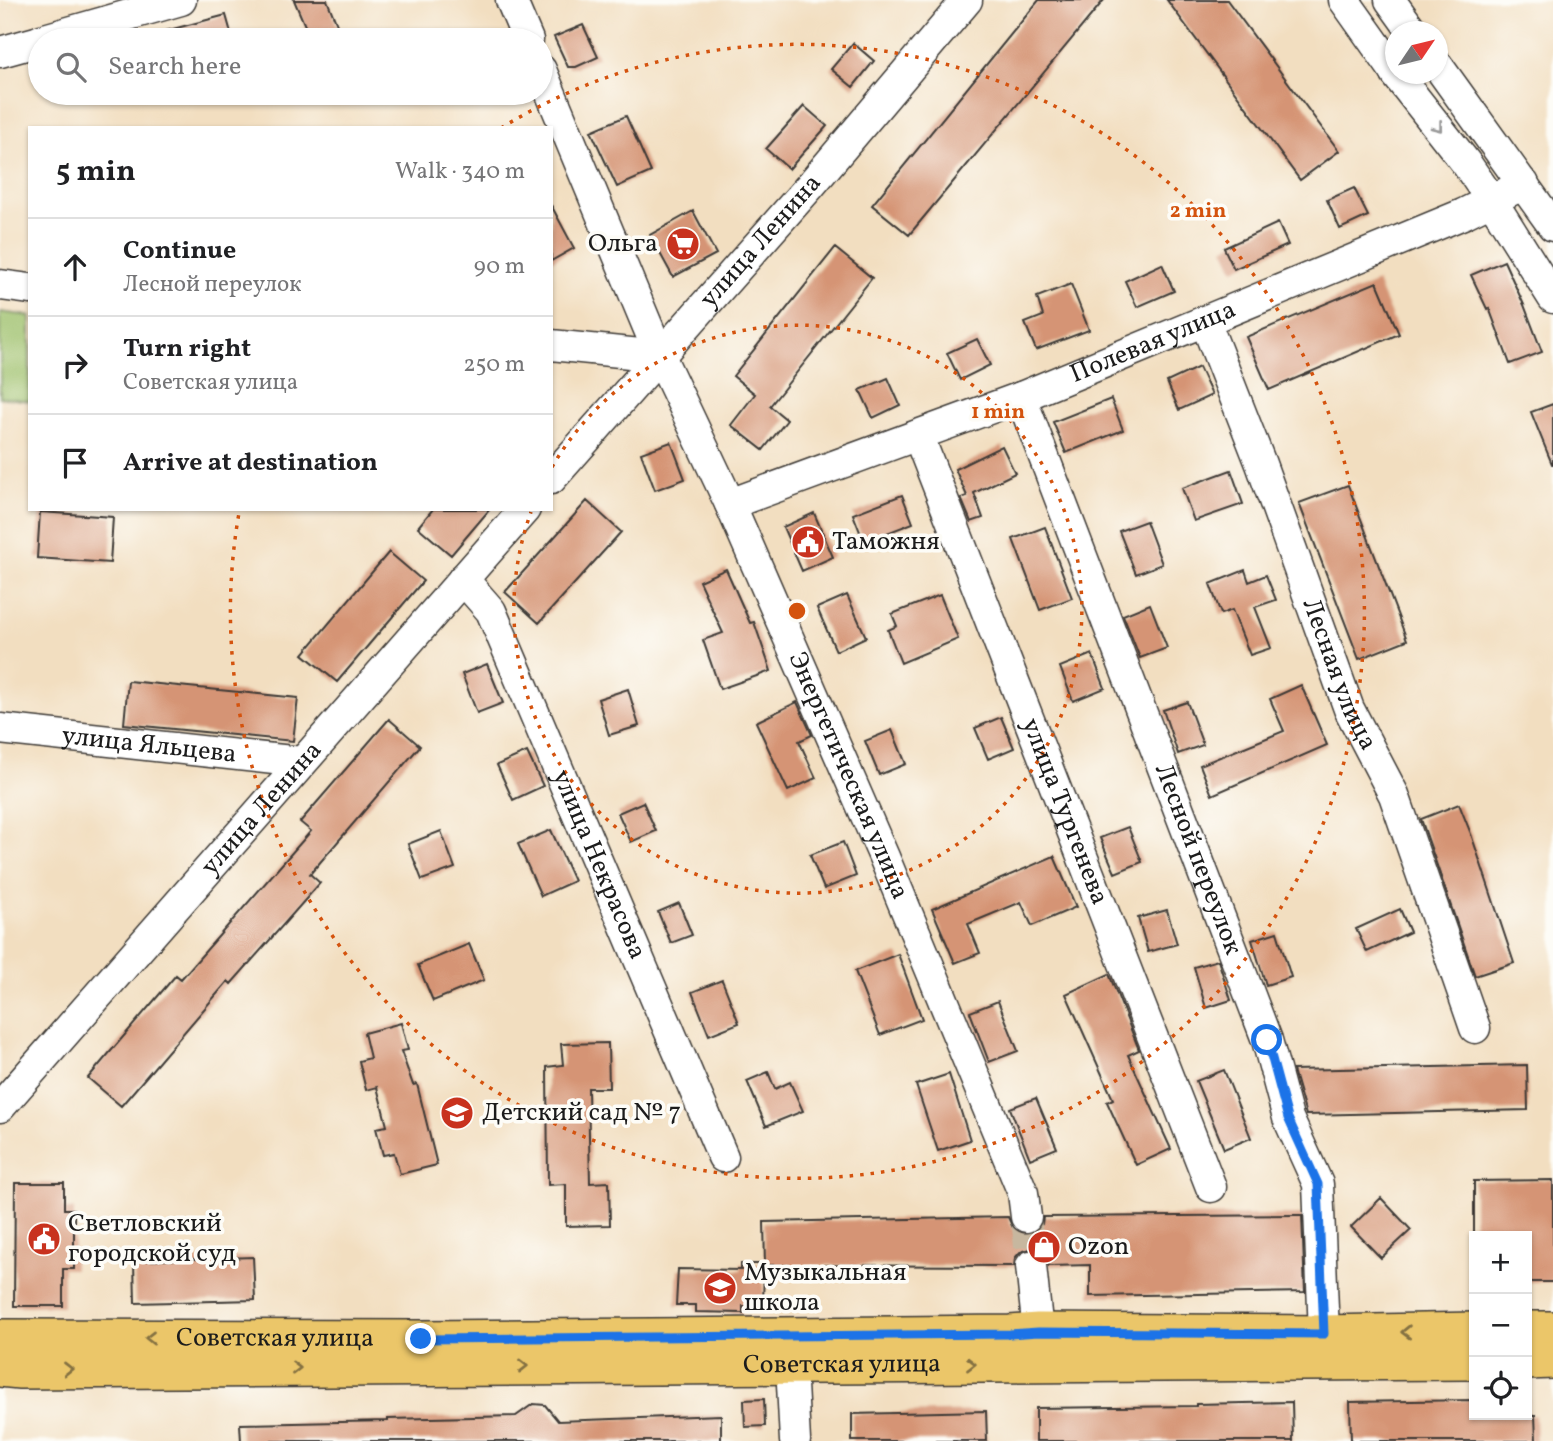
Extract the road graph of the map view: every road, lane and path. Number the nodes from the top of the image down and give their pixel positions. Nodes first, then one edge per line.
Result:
1 (181, 0) edge
2 (512, 0) edge
3 (967, 0) edge
4 (1344, 0) edge
5 (1390, 0) edge
6 (1405, 21) edge
7 (83, 28) edge
8 (523, 28) edge
9 (28, 44) edge
10 (0, 52) edge
11 (1385, 58) edge
12 (1448, 81) edge
13 (1405, 84) edge
14 (553, 99) edge
15 (1524, 184) junction
16 (1492, 201) junction
17 (1553, 226) edge
18 (0, 285) edge
19 (28, 289) edge
20 (1553, 298) edge
21 (1205, 321) junction
22 (553, 345) edge
23 (660, 356) junction
24 (1021, 397) junction
25 (918, 435) junction
26 (553, 477) edge
27 (730, 504) junction
28 (523, 511) edge
29 (463, 579) junction
30 (0, 729) edge
31 (301, 762) junction
32 (1475, 1028) dead end
33 (0, 1107) edge
34 (723, 1157) dead end
35 (1211, 1187) dead end
36 (1026, 1217) tunnel mouth
37 (1031, 1266) tunnel mouth
38 (1532, 1330) edge
39 (1553, 1330) edge
40 (1469, 1331) edge
41 (1038, 1332) junction
42 (1324, 1334) junction
43 (10, 1338) edge
44 (1553, 1360) edge
45 (1469, 1361) edge
46 (1532, 1361) edge
47 (791, 1365) junction
48 (0, 1368) edge
49 (794, 1441) edge

1 - 7 street
2 - 8 street
3 - 23 street, улица Ленина
4 - 11 street
5 - 6 street
9 - 10 street
12 - 15 street
13 -> 16 street
14 - 23 street, Энергетическая улица
15 - 16 street, Полевая улица
15 - 17 street
16 - 20 street
16 - 21 street, Полевая улица
18 - 19 street
21 - 24 street, Полевая улица
21 - 32 street, Лесная улица
22 - 23 street
23 - 26 street, улица Ленина
23 - 27 street, Энергетическая улица
24 - 25 street, Полевая улица
24 - 42 street, Лесной переулок
25 - 27 street, Полевая улица
25 - 35 street, улица Тургенева
27 - 36 street, Энергетическая улица
28 - 29 street, улица Ленина
29 - 31 street, улица Ленина
29 - 34 street, улица Некрасова
30 - 31 street, улица Яльцева
31 - 33 street, улица Ленина
37 - 41 street
38 - 39 main road
40 -> 42 main road, Советская улица
41 - 42 main road, Советская улица
41 -> 43 main road, Советская улица
44 - 46 main road
47 -> 45 main road, Советская улица
48 -> 47 main road, Советская улица
47 - 49 street

